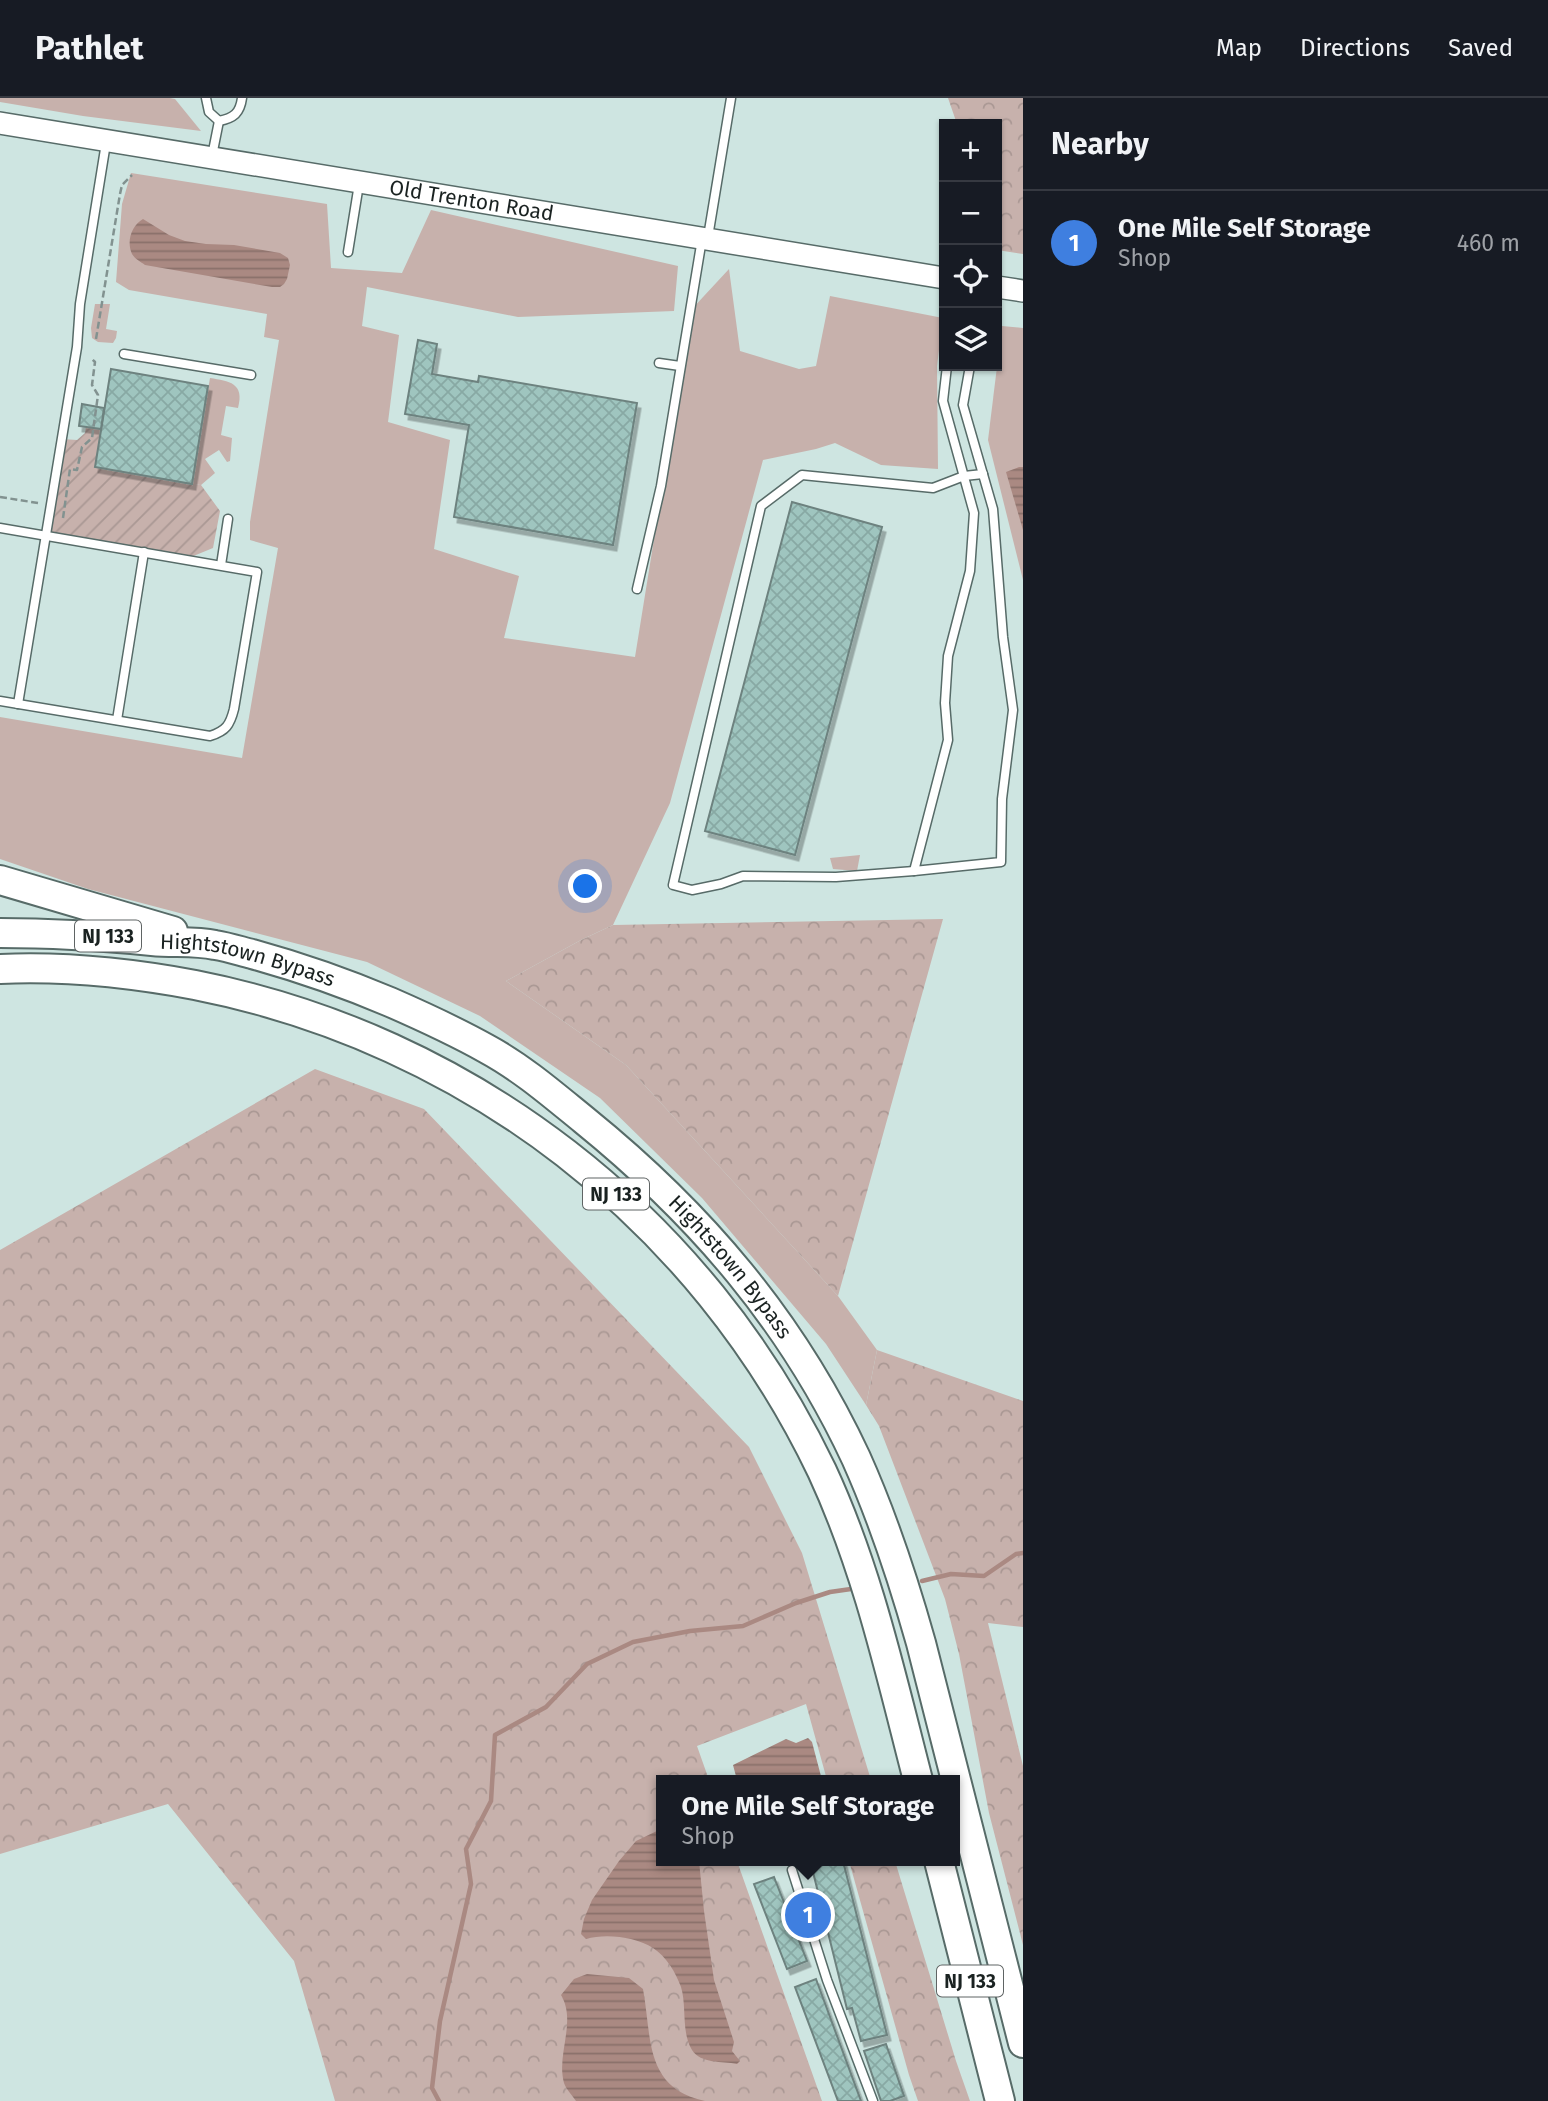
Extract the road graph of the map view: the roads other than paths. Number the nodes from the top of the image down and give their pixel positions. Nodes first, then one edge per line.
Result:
1 (205, 98) edge
2 (242, 98) edge
3 (732, 98) edge
4 (219, 121) junction
5 (0, 123) edge
6 (106, 139) junction
7 (212, 156) junction
8 (360, 181) junction
9 (705, 239) junction
10 (348, 252) dead end
11 (939, 277) edge
12 (1002, 287) edge
13 (1023, 291) edge
14 (124, 354) dead end
15 (659, 363) dead end
16 (680, 366) junction
17 (946, 371) edge
18 (969, 371) edge
19 (251, 375) dead end
20 (983, 474) junction
21 (964, 476) junction
22 (229, 519) dead end
23 (0, 528) edge
24 (47, 535) junction
25 (144, 552) junction
26 (221, 565) junction
27 (637, 589) dead end
28 (0, 701) edge
29 (18, 704) junction
30 (117, 720) junction
31 (914, 871) junction
32 (0, 880) edge
33 (0, 933) edge
34 (215, 945) junction
35 (0, 968) edge
36 (917, 1775) edge
37 (954, 1775) edge
38 (960, 1799) edge
39 (940, 1866) edge
40 (792, 1870) dead end
41 (1023, 2043) edge
42 (873, 2101) edge
43 (1000, 2101) edge

1 - 4 lane
2 - 4 lane
3 - 9 lane
4 - 7 lane
5 - 6 main road, Old Trenton Road
6 - 7 main road, Old Trenton Road
6 - 24 lane
7 - 8 main road, Old Trenton Road
8 - 9 main road, Old Trenton Road
8 - 10 lane
9 - 11 main road, Old Trenton Road
9 - 16 lane
12 - 13 main road
14 - 19 lane
15 - 16 lane
16 - 27 lane
17 - 21 lane
18 - 20 lane
20 - 21 lane
20 - 31 lane
21 - 31 lane
21 - 31 lane
22 - 26 lane
23 - 24 lane
24 - 25 lane
24 - 29 lane
25 - 26 lane
25 - 30 lane
26 - 30 lane
28 - 29 lane
29 - 30 lane
32 - 34 highway
33 - 34 highway, Hightstown Bypass / NJ 133
34 - 37 highway, Hightstown Bypass / NJ 133
35 - 36 highway, Hightstown Bypass / NJ 133
38 - 41 highway, Hightstown Bypass / NJ 133
39 - 43 highway, NJ 133
40 - 42 lane

